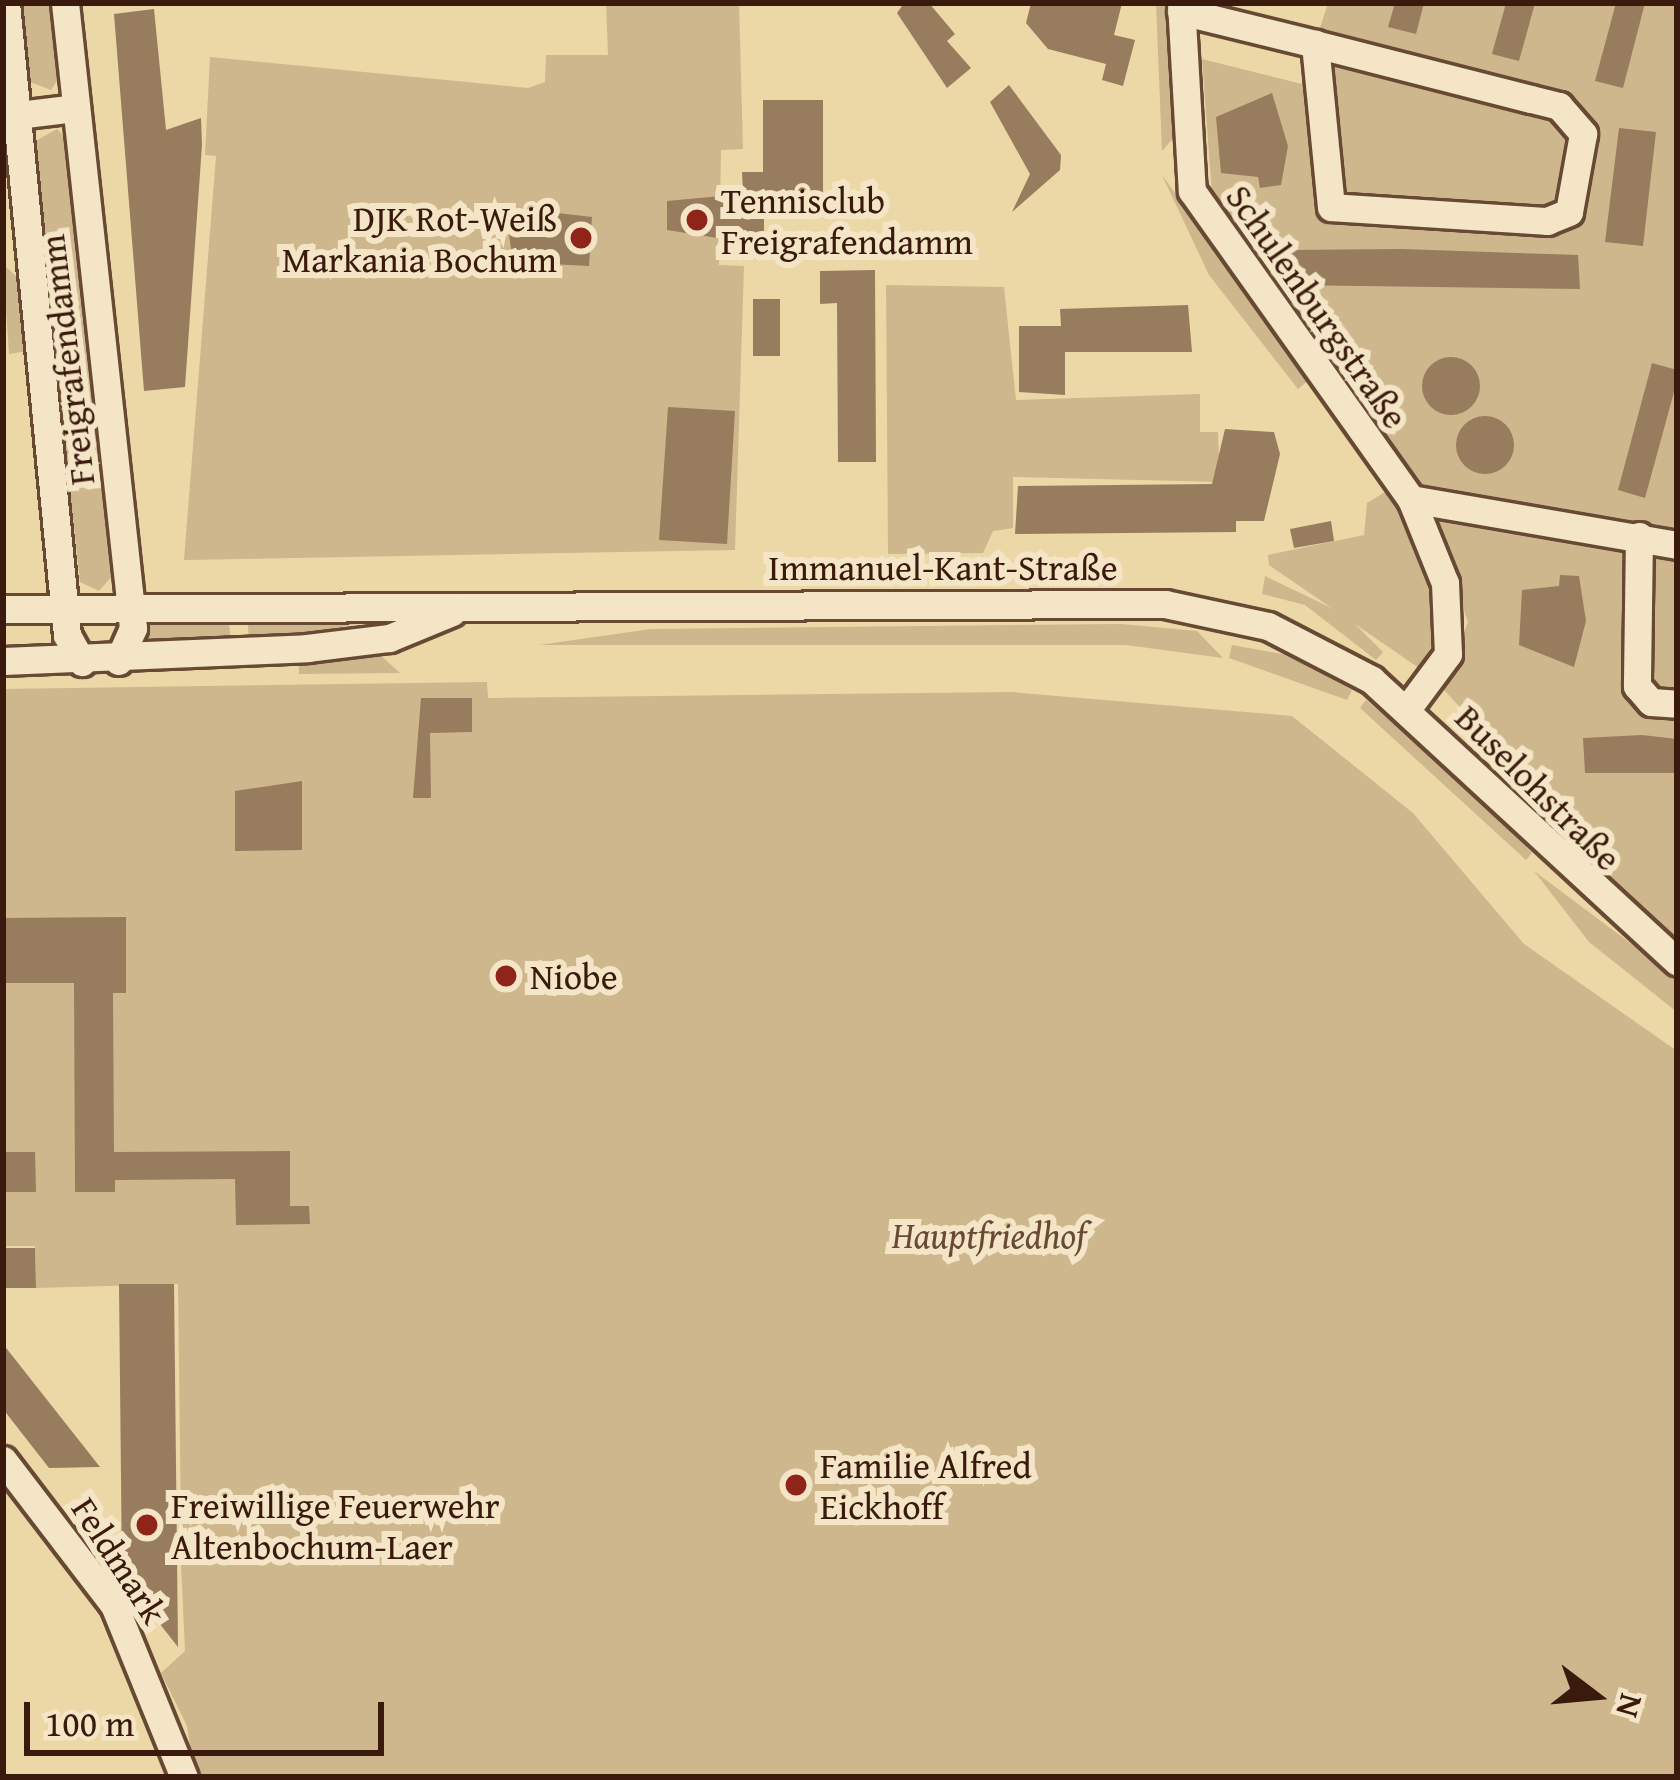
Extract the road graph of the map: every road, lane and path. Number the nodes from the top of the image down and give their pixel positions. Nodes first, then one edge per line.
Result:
1 (6, 3) edge
2 (65, 3) edge
3 (1181, 7) edge
4 (1315, 44) junction
5 (76, 109) junction
6 (18, 115) junction
7 (32, 249) junction
8 (3, 252) edge
9 (1411, 499) junction
10 (1639, 536) junction
11 (1677, 545) edge
12 (131, 602) junction
13 (65, 605) junction
14 (3, 609) edge
15 (452, 611) junction
16 (3, 661) edge
17 (118, 661) junction
18 (82, 662) junction
19 (1677, 704) edge
20 (1407, 709) junction
21 (1677, 962) edge
22 (3, 1460) edge
23 (176, 1775) edge

1 - 6 street, Freigrafendamm
2 - 5 street, Freigrafendamm
3 - 4 street
3 - 9 street, Schulenburgstraße
4 - 4 street
5 - 6 street
5 - 12 street, Freigrafendamm
6 - 7 street, Freigrafendamm
7 - 8 street
7 - 13 street, Freigrafendamm
9 - 10 street
9 - 20 street, Schulenburgstraße
10 - 11 street
10 - 19 street
12 - 13 street, Immanuel-Kant-Straße
12 - 15 street, Immanuel-Kant-Straße
12 - 17 street
13 - 14 street, Immanuel-Kant-Straße
13 - 18 street
15 - 17 street, Immanuel-Kant-Straße
15 - 20 street, Immanuel-Kant-Straße
16 - 18 street, Immanuel-Kant-Straße
17 - 18 street, Immanuel-Kant-Straße
20 - 21 street, Buselohstraße
22 - 23 street, Feldmark

